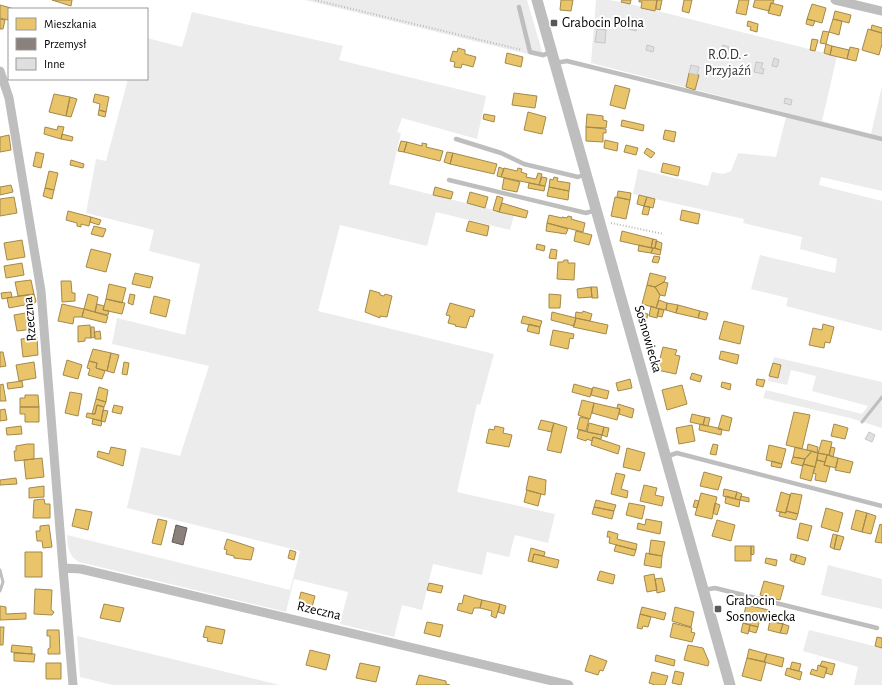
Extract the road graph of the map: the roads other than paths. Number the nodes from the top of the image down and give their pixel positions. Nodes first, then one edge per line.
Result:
1 (537, 0) edge
2 (835, 0) edge
3 (519, 7) dead end
4 (882, 11) edge
5 (552, 52) junction
6 (555, 63) junction
7 (0, 71) edge
8 (456, 139) dead end
9 (882, 139) edge
10 (586, 174) junction
11 (449, 180) dead end
12 (596, 210) junction
13 (665, 457) junction
14 (882, 506) edge
15 (63, 568) junction
16 (702, 591) junction
17 (877, 628) dead end
18 (73, 685) edge
19 (569, 685) edge
20 (730, 685) edge

1 - 5 street, Sosnowiecka
2 - 4 street
3 - 5 lane
5 - 6 street, Sosnowiecka
6 - 9 lane
6 - 10 street, Sosnowiecka
7 - 15 street, Rzeczna
8 - 10 lane
10 - 12 street, Sosnowiecka
11 - 12 lane
12 - 13 street, Sosnowiecka
13 - 14 lane
13 - 16 street, Sosnowiecka
15 - 18 street, Rzeczna
15 - 19 street, Rzeczna
16 - 17 lane
16 - 20 street, Sosnowiecka

